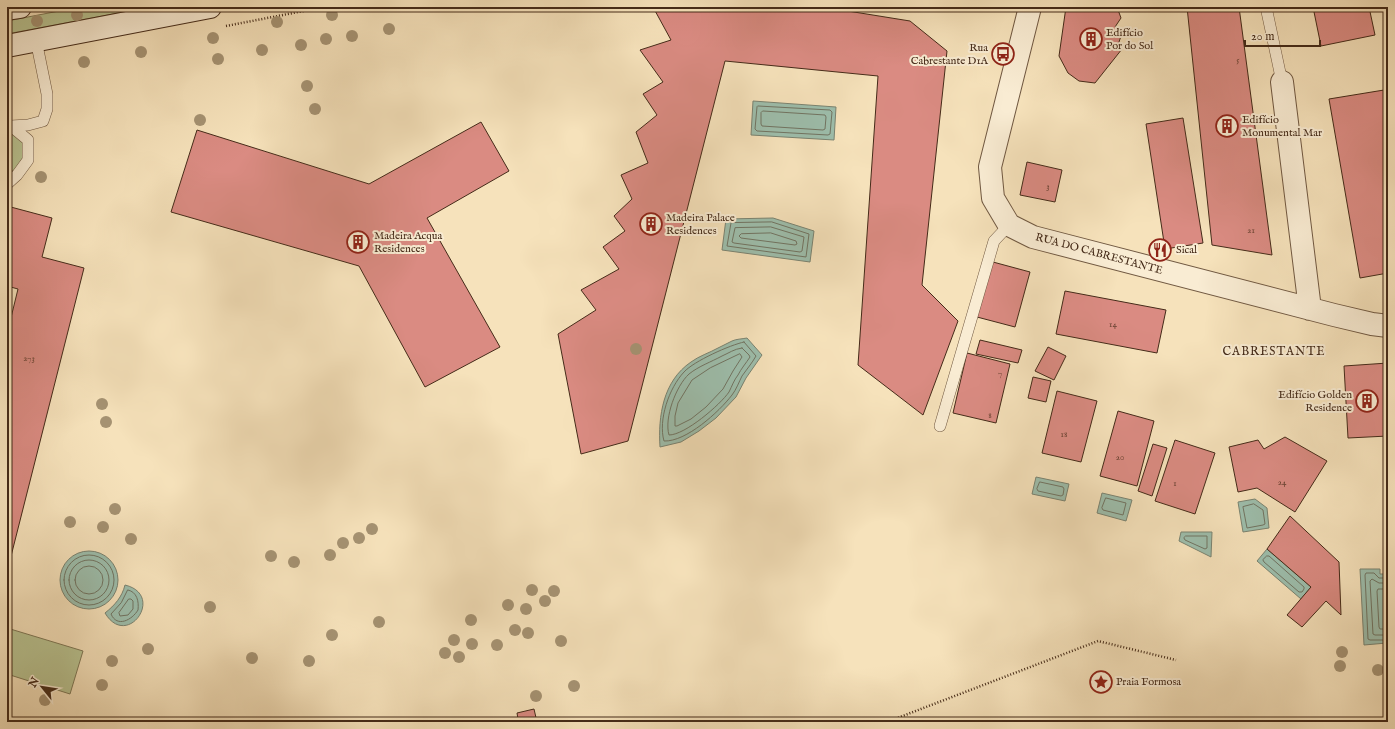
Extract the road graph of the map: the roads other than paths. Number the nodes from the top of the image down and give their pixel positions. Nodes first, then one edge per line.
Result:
1 (20, 7) edge
2 (210, 7) edge
3 (1030, 7) edge
4 (1266, 7) edge
5 (7, 10) edge
6 (36, 40) junction
7 (7, 46) edge
8 (1282, 82) joint
9 (9, 126) edge
10 (7, 184) edge
11 (1009, 225) junction
12 (1310, 309) junction
13 (1388, 326) edge
14 (940, 426) dead end

1 - 5 street
2 - 6 street
3 - 11 street
4 - 8 lane
6 - 7 street
6 - 9 lane
8 - 12 street
9 - 10 lane
11 - 12 street, RUA DO CABRESTANTE
11 - 14 lane
12 - 13 street, RUA DO CABRESTANTE

